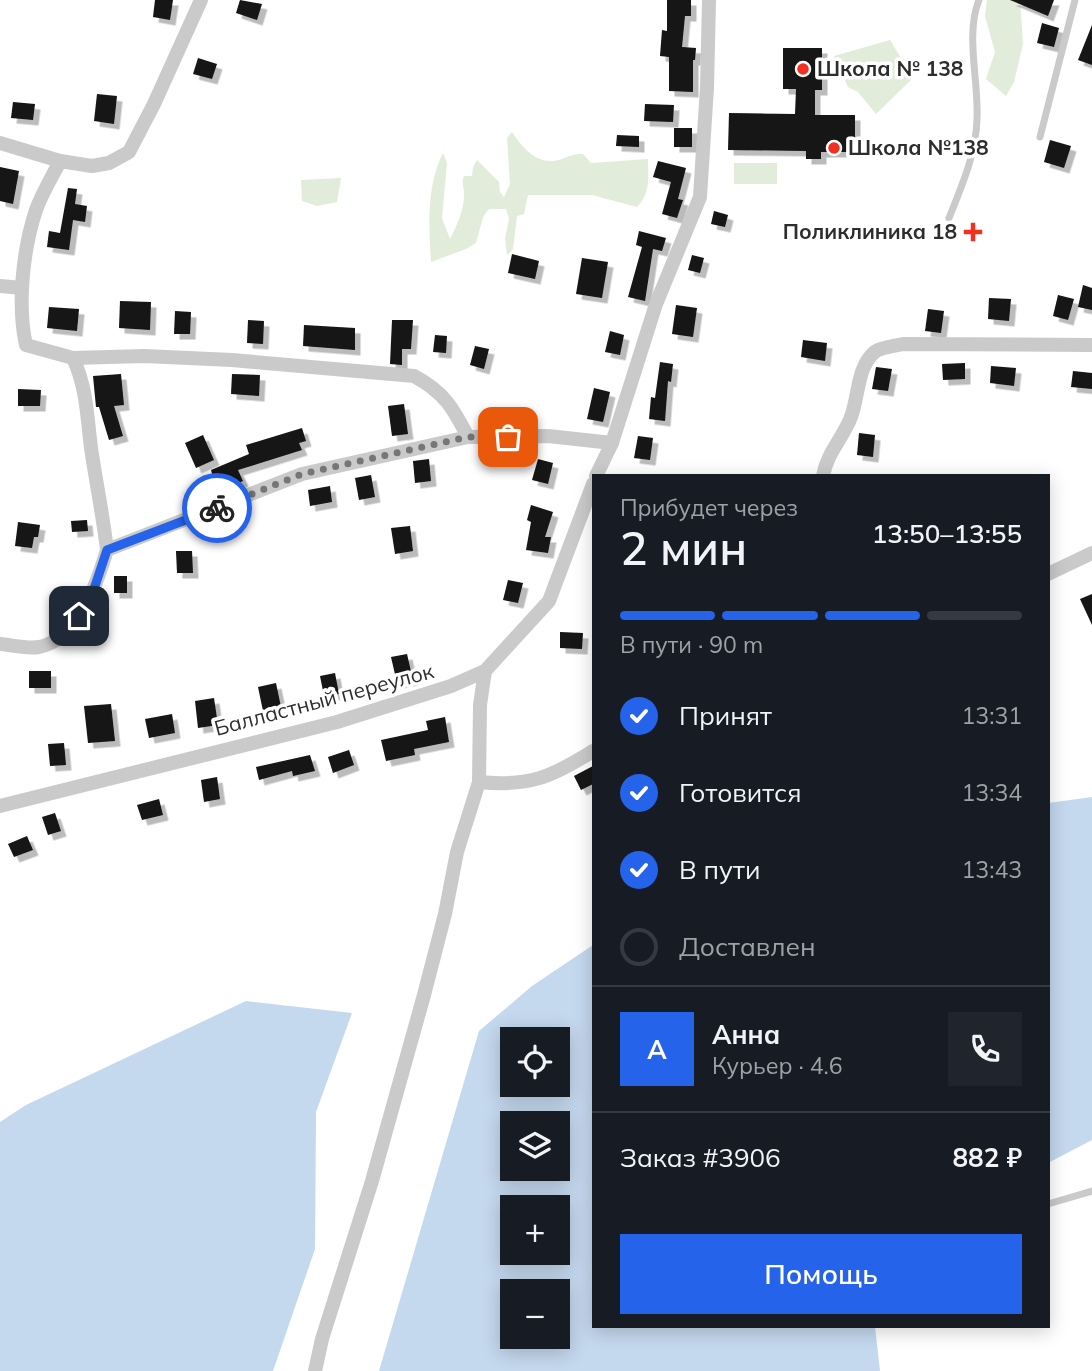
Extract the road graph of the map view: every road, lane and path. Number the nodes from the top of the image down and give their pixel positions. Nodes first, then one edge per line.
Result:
1 (201, 0) edge
2 (709, 0) edge
3 (979, 0) edge
4 (1075, 0) edge
5 (1040, 137) dead end
6 (0, 143) edge
7 (60, 161) junction
8 (949, 218) dead end
9 (0, 286) edge
10 (22, 288) junction
11 (1092, 345) edge
12 (73, 358) junction
13 (468, 437) junction
14 (612, 443) junction
15 (597, 474) edge
16 (822, 474) edge
17 (592, 487) edge
18 (107, 550) junction
19 (1092, 553) edge
20 (1050, 573) edge
21 (0, 644) edge
22 (485, 671) junction
23 (592, 752) edge
24 (479, 782) junction
25 (0, 806) edge
26 (1092, 1191) edge
27 (1050, 1203) edge
28 (315, 1371) edge

1 - 7 street
2 - 14 street
3 - 8 lane
4 - 5 lane
6 - 7 street
7 - 10 street
9 - 10 street
10 - 12 street
11 - 16 street
12 - 13 street
12 - 18 street
13 - 14 street
13 - 18 street
14 - 15 street
17 - 22 street, Балластный переулок
18 - 21 street
19 - 20 street
22 - 24 street
22 - 25 street, Балластный переулок
23 - 24 street
24 - 28 street
26 - 27 lane

